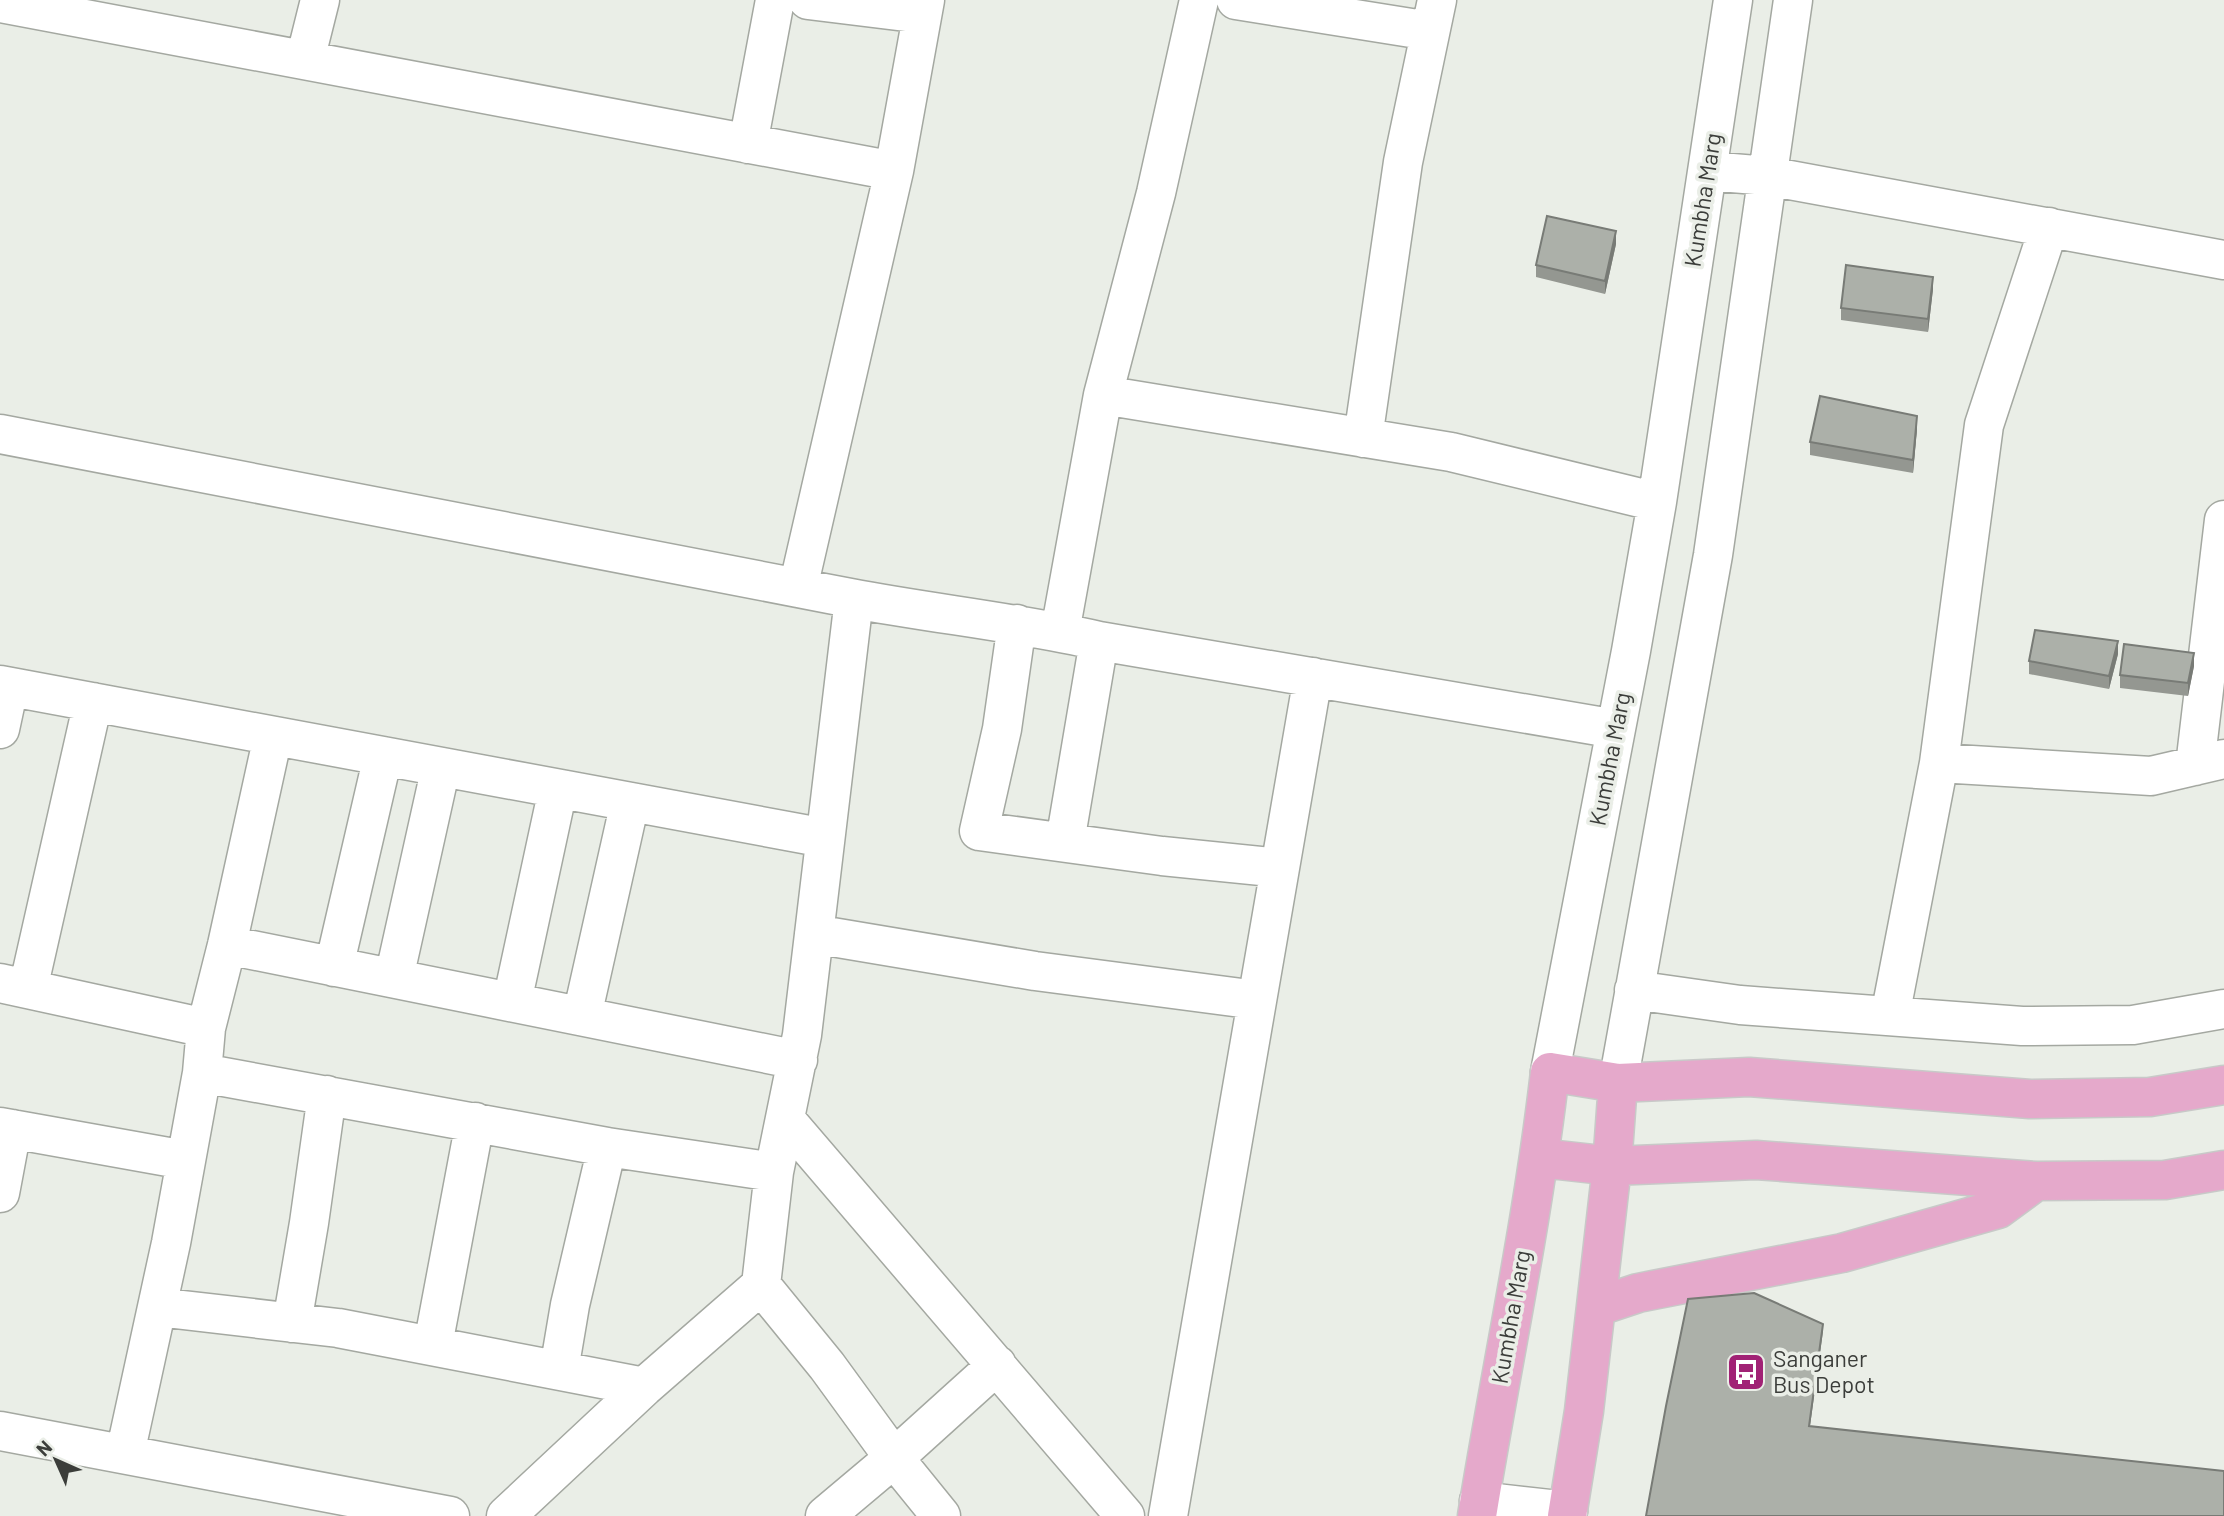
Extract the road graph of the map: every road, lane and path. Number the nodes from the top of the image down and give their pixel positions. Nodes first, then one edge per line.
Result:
1 (320, 0) edge
2 (775, 0) edge
3 (808, 0) edge
4 (1199, 0) edge
5 (1236, 0) edge
6 (1733, 0) edge
7 (1793, 0) edge
8 (0, 3) edge
9 (924, 7) edge
10 (1433, 15) edge
11 (305, 60) junction
12 (748, 144) junction
13 (1708, 171) junction
14 (894, 172) junction
15 (1768, 176) junction
16 (2049, 227) junction
17 (2224, 260) edge
18 (1103, 395) junction
19 (0, 434) edge
20 (1363, 438) junction
21 (1657, 502) junction
22 (2224, 520) edge
23 (799, 588) junction
24 (854, 599) junction
25 (1017, 624) junction
26 (1060, 632) junction
27 (1099, 641) junction
28 (1313, 677) junction
29 (4, 686) edge
30 (93, 702) junction
31 (0, 729) edge
32 (1616, 729) junction
33 (273, 736) junction
34 (383, 756) junction
35 (1939, 763) junction
36 (2210, 763) edge
37 (441, 767) junction
38 (558, 789) junction
39 (630, 802) junction
40 (825, 838) junction
41 (1065, 842) junction
42 (1280, 868) junction
43 (814, 934) junction
44 (227, 945) junction
45 (334, 967) junction
46 (394, 978) junction
47 (14, 986) edge
48 (1634, 990) junction
49 (1257, 1000) junction
50 (512, 1002) junction
51 (2224, 1009) edge
52 (582, 1016) junction
53 (1890, 1016) junction
54 (206, 1028) junction
55 (798, 1060) junction
56 (1550, 1072) junction
57 (202, 1073) junction
58 (1618, 1083) junction
59 (2224, 1085) edge
60 (327, 1095) junction
61 (785, 1119) junction
62 (475, 1122) junction
63 (6, 1128) edge
64 (607, 1147) junction
65 (1540, 1158) junction
66 (186, 1160) junction
67 (1612, 1166) junction
68 (2224, 1170) edge
69 (774, 1172) junction
70 (2036, 1181) junction
71 (0, 1193) edge
72 (761, 1285) junction
73 (157, 1307) junction
74 (1596, 1307) junction
75 (292, 1323) junction
76 (433, 1345) junction
77 (997, 1365) junction
78 (559, 1370) junction
79 (643, 1387) junction
80 (0, 1431) edge
81 (125, 1454) junction
82 (894, 1458) junction
83 (1478, 1508) edge
84 (1568, 1514) edge
85 (450, 1516) edge
86 (506, 1516) edge
87 (825, 1516) edge
88 (941, 1516) edge
89 (1125, 1516) edge
90 (1168, 1516) edge

1 - 11 street
2 - 12 street
3 - 9 street
4 - 18 street
5 - 10 street
6 - 13 street, Kumbha Marg
7 - 15 street
8 - 11 street
9 - 14 street
10 - 20 street
11 - 12 street
12 - 14 street
13 - 15 street
13 - 21 street, Kumbha Marg
14 - 23 street
15 - 16 street
15 - 48 street
16 - 17 street
16 - 35 street
18 - 20 street
18 - 26 street
19 - 23 street
20 - 21 street
21 - 32 street, Kumbha Marg
22 - 36 street
23 - 24 street
24 - 25 street
24 - 40 street
25 - 26 street
25 - 41 street
26 - 27 street
27 - 28 street
27 - 41 street
28 - 32 street
28 - 42 street
29 - 30 street
29 - 31 street
30 - 33 street
30 - 47 street
32 - 56 street, Kumbha Marg
33 - 34 street
33 - 44 street
34 - 37 street
34 - 45 street
35 - 36 street
35 - 53 street
37 - 38 street
37 - 46 street
38 - 39 street
38 - 50 street
39 - 40 street
39 - 52 street
40 - 43 street
41 - 42 street
42 - 49 street
43 - 49 street
43 - 55 street
44 - 45 street
44 - 54 street
45 - 46 street
46 - 50 street
47 - 54 street
48 - 53 street
48 - 58 street
49 - 90 street
50 - 52 street
51 - 53 street
52 - 55 street
54 - 57 street
55 - 61 street
56 - 58 main road
56 - 65 main road, Kumbha Marg
57 - 60 street
57 - 66 street
58 - 59 main road
58 - 67 main road
60 - 62 street
60 - 75 street
61 - 69 street
61 - 77 street
62 - 64 street
62 - 76 street
63 - 66 street
63 - 71 street
64 - 69 street
64 - 78 street
65 - 67 main road
65 - 83 main road, Kumbha Marg
66 - 73 street
67 - 70 main road
67 - 74 main road
68 - 70 main road
69 - 72 street
70 - 74 main road
72 - 79 street
72 - 82 street
73 - 75 street
73 - 81 street
74 - 84 main road
75 - 76 street
76 - 78 street
77 - 82 street
77 - 89 street
78 - 79 street
79 - 86 street
80 - 81 street
81 - 85 street
82 - 87 street
82 - 88 street
83 - 84 street

